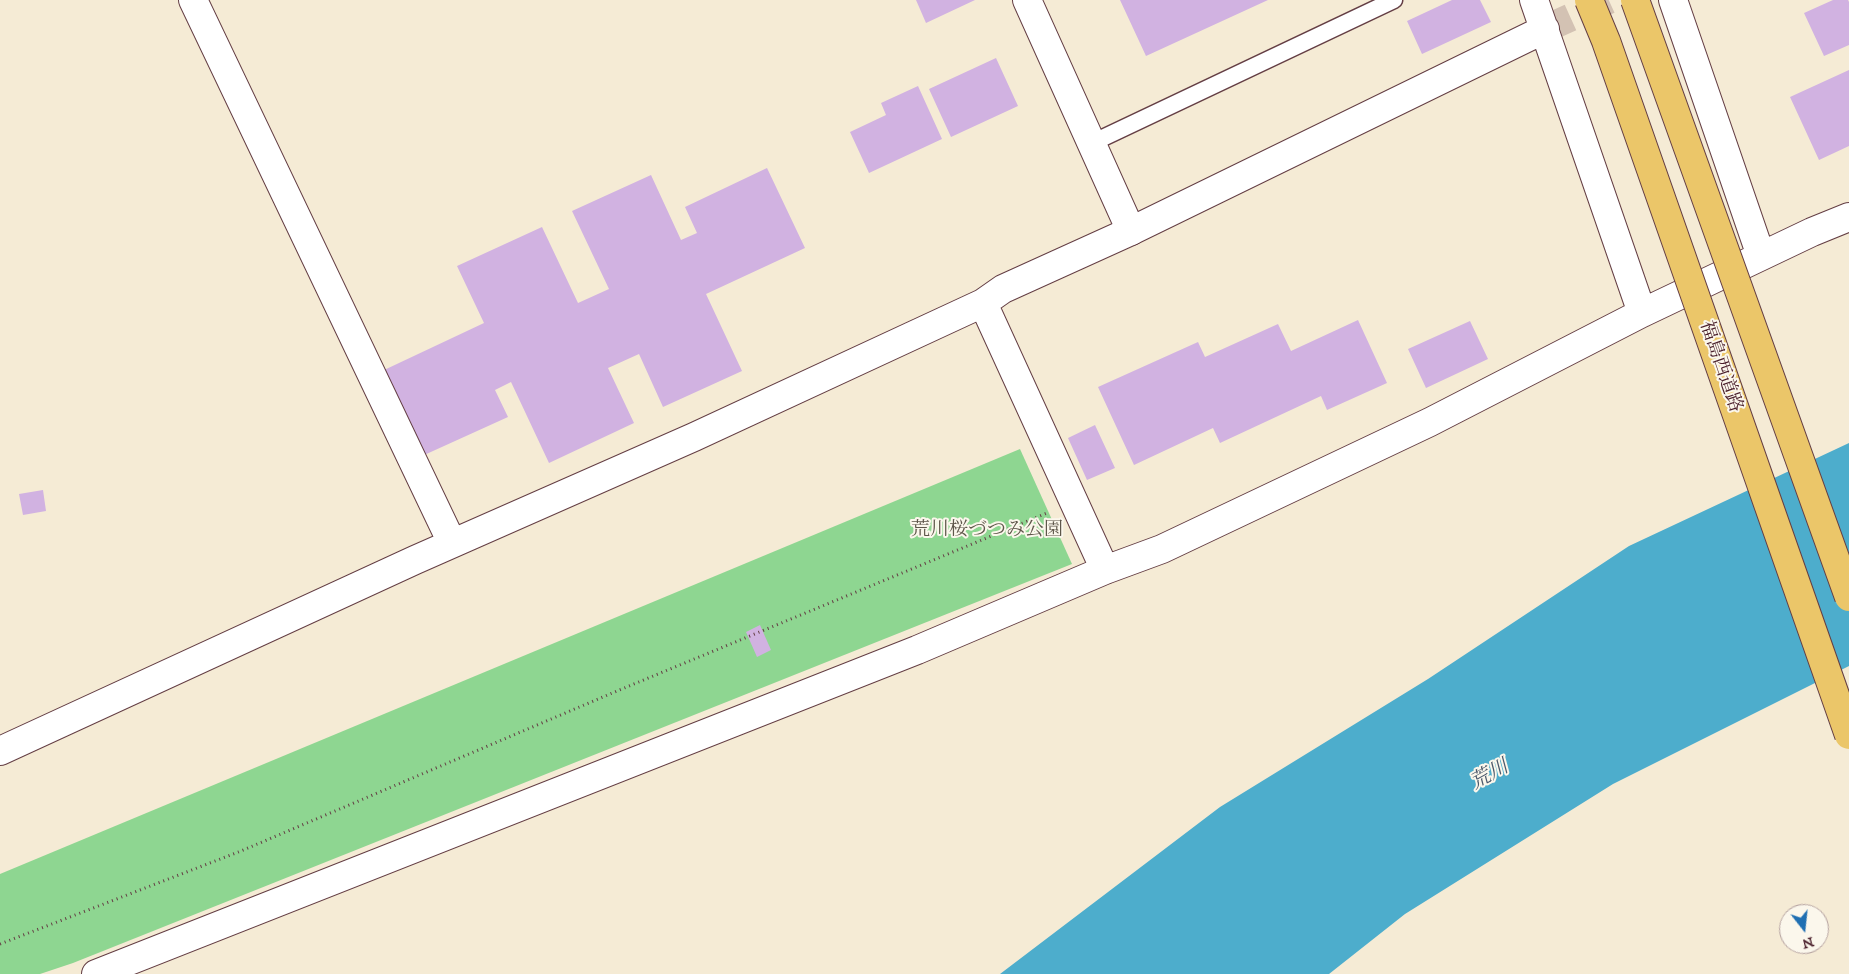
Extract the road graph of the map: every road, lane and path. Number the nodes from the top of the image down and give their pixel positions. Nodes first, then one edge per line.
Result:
1 (193, 0) edge
2 (1027, 0) edge
3 (1394, 0) edge
4 (1534, 0) edge
5 (1589, 0) edge
6 (1635, 0) edge
7 (1673, 0) edge
8 (1545, 29) junction
9 (1092, 143) junction
10 (1849, 217) edge
11 (1131, 231) junction
12 (1761, 256) junction
13 (983, 303) junction
14 (1642, 313) junction
15 (1073, 502) junction
16 (452, 543) junction
17 (1105, 570) junction
18 (1849, 597) edge
19 (1849, 735) edge
20 (0, 751) edge
21 (0, 944) edge
22 (96, 974) edge

1 - 16 street
2 - 9 street
3 - 9 lane
4 - 8 street
5 - 19 highway, 福島西道路, bridge
6 - 18 highway, bridge
7 - 12 street
8 - 11 street
8 - 14 street
9 - 11 street
10 - 12 street
11 - 13 street
12 - 14 street
13 - 15 street
13 - 16 street
14 - 17 street
15 - 17 street
15 - 21 path
16 - 20 street
17 - 22 street

